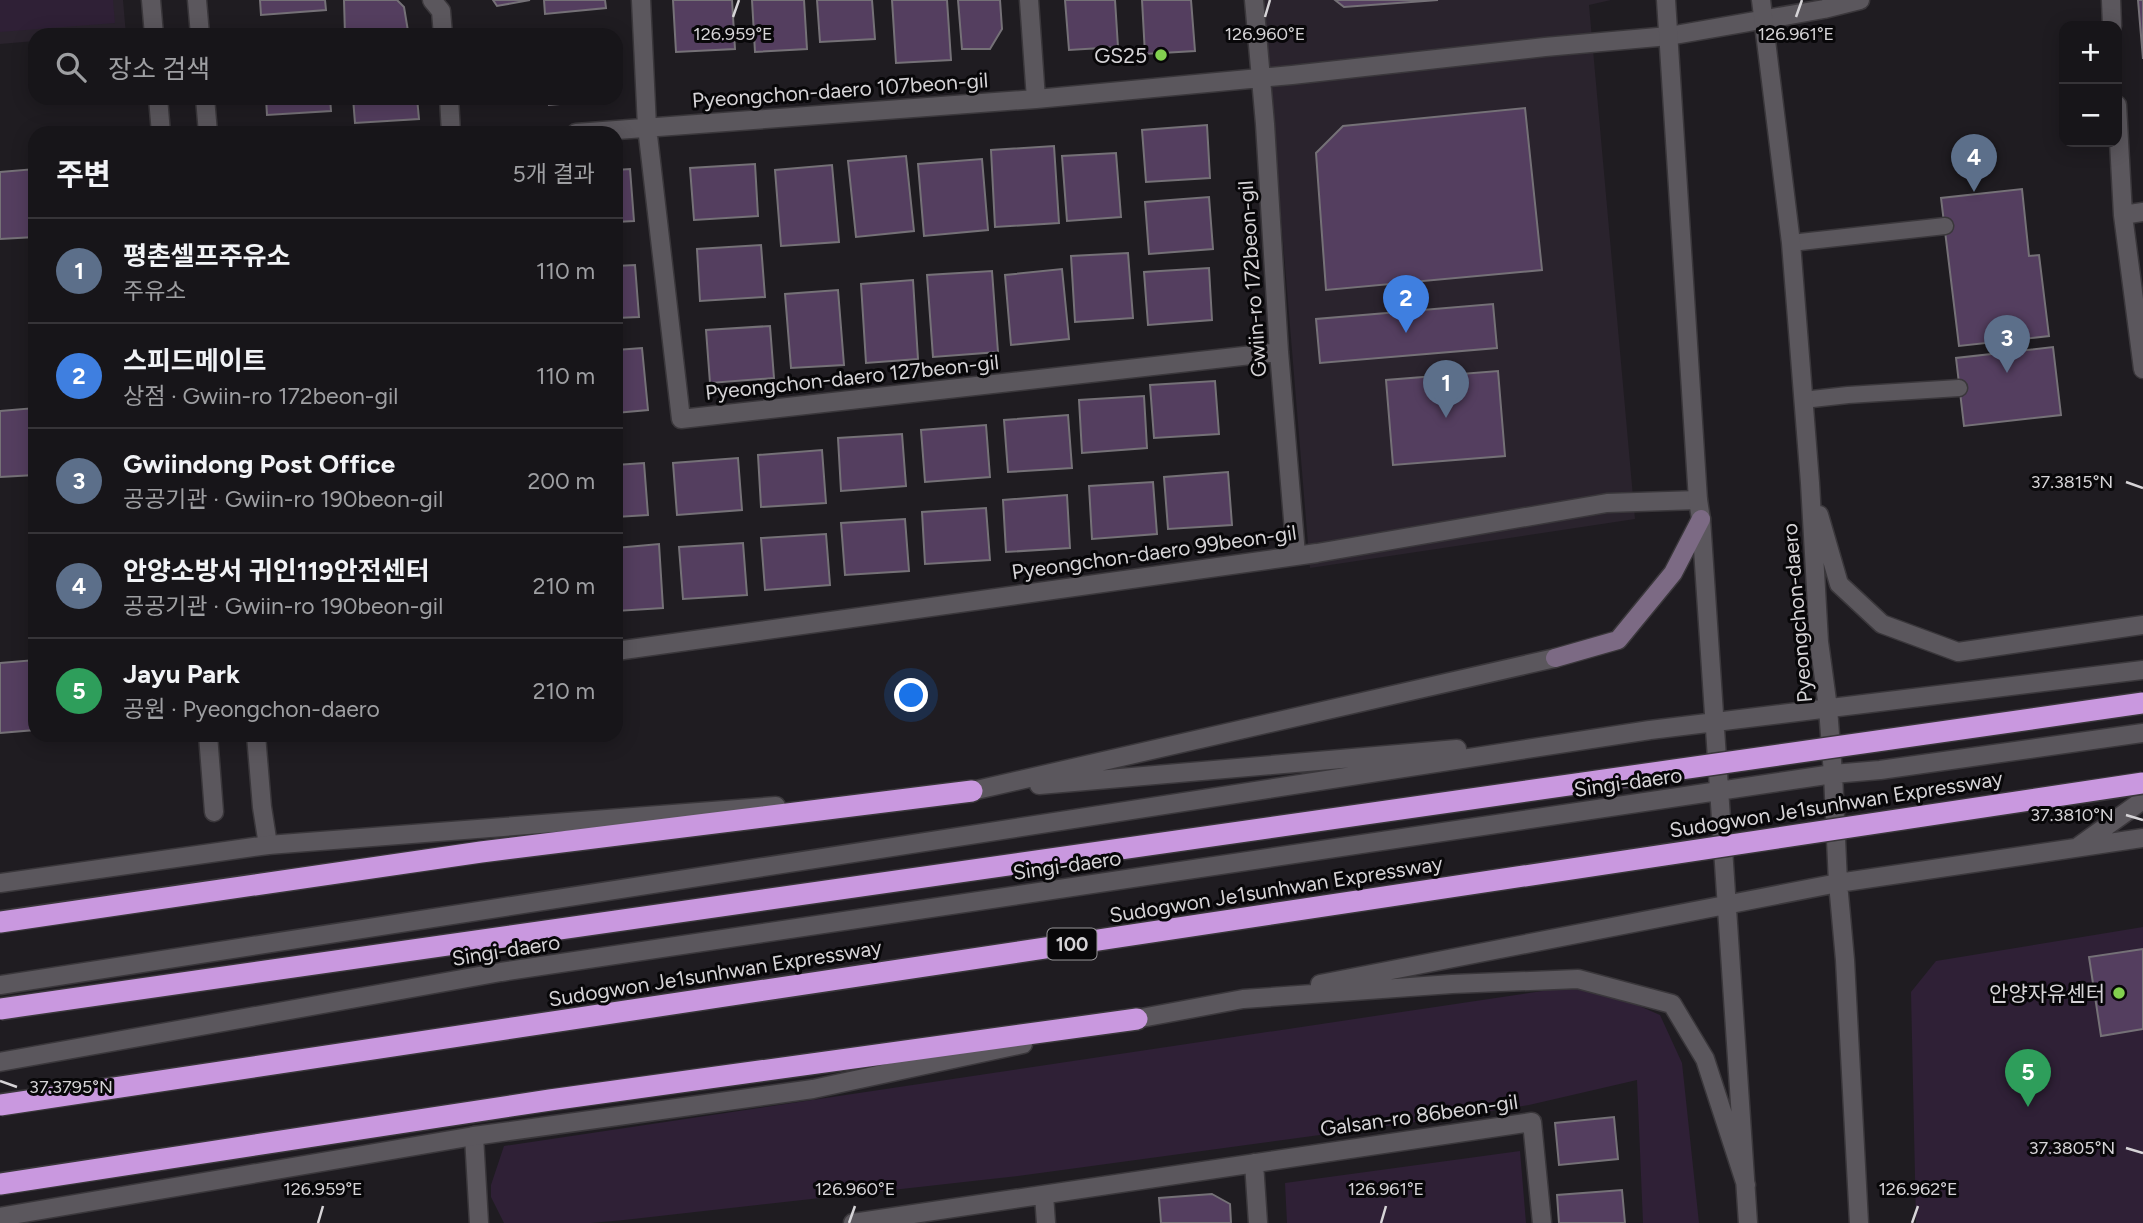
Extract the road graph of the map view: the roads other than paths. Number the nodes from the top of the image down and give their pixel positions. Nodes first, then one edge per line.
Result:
1 (151, 0) edge
2 (197, 0) edge
3 (432, 0) edge
4 (641, 0) edge
5 (1029, 0) edge
6 (1254, 0) edge
7 (1666, 0) edge
8 (1860, 0) edge
9 (2111, 0) edge
10 (1762, 9) edge
11 (2112, 21) edge
12 (153, 28) edge
13 (199, 28) edge
14 (442, 28) edge
15 (1669, 36) junction
16 (1261, 78) junction
17 (1036, 99) junction
18 (159, 105) edge
19 (206, 105) edge
20 (450, 105) edge
21 (161, 126) edge
22 (207, 126) edge
23 (451, 126) edge
24 (647, 127) junction
25 (623, 129) edge
26 (2119, 147) edge
27 (2143, 212) edge
28 (2123, 215) junction
29 (1945, 226) dead end
30 (1791, 243) junction
31 (1279, 352) junction
32 (2143, 369) edge
33 (1959, 388) dead end
34 (1803, 400) junction
35 (1810, 483) junction
36 (1698, 500) junction
37 (1700, 519) junction
38 (1296, 555) junction
39 (2143, 625) edge
40 (623, 649) edge
41 (1555, 658) joint
42 (2143, 670) edge
43 (2143, 703) edge
44 (1828, 708) junction
45 (1713, 722) junction
46 (2143, 733) edge
47 (1614, 736) junction
48 (209, 742) edge
49 (257, 742) edge
50 (1833, 774) junction
51 (2143, 783) edge
52 (972, 791) junction
53 (1718, 792) junction
54 (2143, 800) edge
55 (214, 812) dead end
56 (2143, 838) edge
57 (268, 845) junction
58 (2077, 848) junction
59 (0, 883) edge
60 (1838, 883) junction
61 (1727, 904) junction
62 (0, 922) edge
63 (0, 985) edge
64 (1243, 999) junction
65 (0, 1009) edge
66 (1137, 1019) junction
67 (0, 1062) edge
68 (0, 1105) edge
69 (474, 1136) junction
70 (1254, 1163) junction
71 (0, 1184) edge
72 (1746, 1185) junction
73 (1044, 1195) junction
74 (0, 1217) edge
75 (479, 1223) edge
76 (853, 1223) edge
77 (1046, 1223) edge
78 (1258, 1223) edge
79 (1542, 1223) edge
80 (1748, 1223) edge
81 (1859, 1223) edge

1 - 12 street
2 - 13 street
3 - 14 street
4 - 24 street, Pyeongchon-daero 127beon-gil
5 - 17 street
6 - 16 street, Gwiin-ro 172beon-gil
7 - 15 street
8 - 10 street, Pyeongchon-daero 107beon-gil
9 - 11 street
10 - 15 street, Pyeongchon-daero 107beon-gil
10 - 30 street, Pyeongchon-daero
15 - 16 street, Pyeongchon-daero 107beon-gil
15 - 36 street
16 - 17 street, Pyeongchon-daero 107beon-gil
16 - 31 street, Gwiin-ro 172beon-gil
17 - 24 street, Pyeongchon-daero 107beon-gil
18 - 21 street
19 - 22 street
20 - 23 street
24 - 25 street, Pyeongchon-daero 107beon-gil
24 - 31 street, Pyeongchon-daero 127beon-gil
26 - 28 street
27 - 28 street
28 - 32 street
29 - 30 lane
30 - 34 street, Pyeongchon-daero
31 - 38 street, Gwiin-ro 172beon-gil
33 - 34 lane
34 - 35 street, Pyeongchon-daero
35 - 39 street
35 - 44 street, Pyeongchon-daero
36 - 37 street
36 - 38 street, Pyeongchon-daero 99beon-gil
37 - 41 main road
37 - 45 street
38 - 40 street, Pyeongchon-daero 99beon-gil
41 - 52 street
42 - 44 street, Singi-daero
43 - 65 highway, bridge
44 - 45 street, Singi-daero
44 - 50 street, Pyeongchon-daero
45 - 47 street, Singi-daero
45 - 53 street
46 - 50 street, Singi-daero
47 - 52 street
47 - 63 street, Singi-daero
48 - 55 street
49 - 57 street
50 - 53 street, Singi-daero
50 - 60 street, Pyeongchon-daero
51 - 68 highway, Sudogwon Je1sunhwan Expressway / 100, bridge
52 - 57 street
52 - 62 highway
53 - 61 street
53 - 67 street, Singi-daero
54 - 58 street
56 - 58 street
57 - 59 street
58 - 60 street
60 - 61 street
60 - 81 street, Pyeongchon-daero
61 - 64 street
61 - 72 street
64 - 66 street
64 - 72 street
66 - 69 street
66 - 71 highway
69 - 74 street
69 - 75 street
70 - 73 street, Galsan-ro 86beon-gil
70 - 78 street
70 - 79 street, Galsan-ro 86beon-gil
72 - 80 street
73 - 76 street, Galsan-ro 86beon-gil
73 - 77 street

